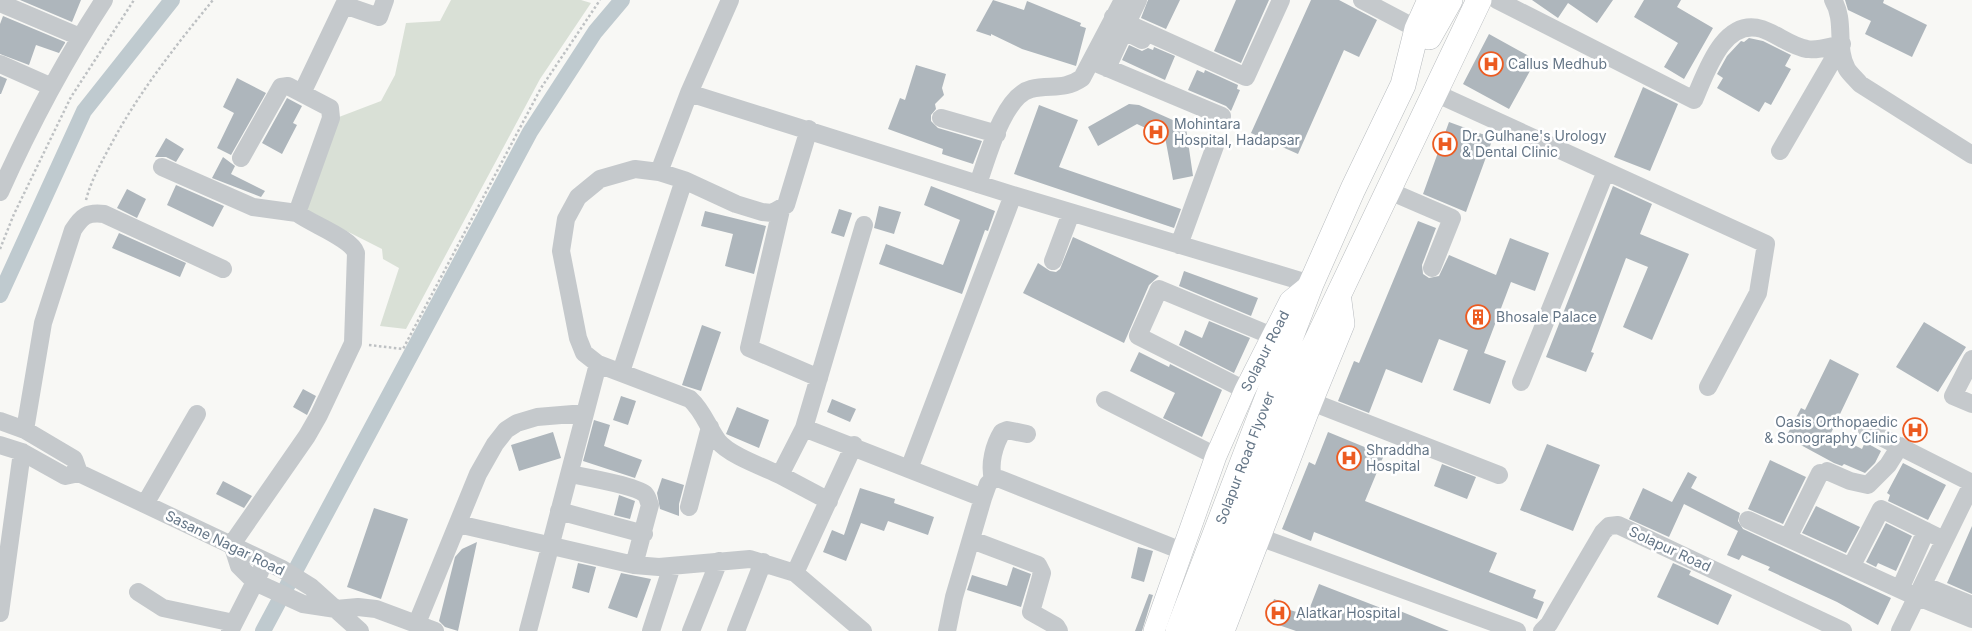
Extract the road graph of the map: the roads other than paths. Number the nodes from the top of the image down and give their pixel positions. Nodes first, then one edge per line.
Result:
1 (104, 0) edge
2 (385, 0) edge
3 (730, 0) edge
4 (1123, 0) edge
5 (1138, 0) edge
6 (1282, 0) edge
7 (1430, 0) edge
8 (1450, 0) edge
9 (1479, 0) edge
10 (1497, 0) edge
11 (1833, 0) edge
12 (1365, 1) edge
13 (0, 3) edge
14 (1120, 20) junction
15 (1417, 29) junction
16 (80, 37) junction
17 (1842, 44) junction
18 (1091, 60) junction
19 (0, 64) edge
20 (1107, 68) junction
21 (1240, 85) dead end
22 (1403, 85) junction
23 (52, 87) junction
24 (1433, 92) junction
25 (302, 93) junction
26 (689, 94) junction
27 (1222, 116) dead end
28 (941, 118) dead end
29 (809, 129) junction
30 (997, 134) junction
31 (1215, 146) dead end
32 (1780, 151) dead end
33 (1972, 155) edge
34 (242, 158) dead end
35 (162, 167) dead end
36 (1606, 171) junction
37 (658, 172) junction
38 (684, 180) junction
39 (978, 184) junction
40 (1387, 190) junction
41 (0, 192) edge
42 (1013, 195) junction
43 (780, 210) junction
44 (297, 213) junction
45 (1071, 213) junction
46 (864, 225) dead end
47 (1179, 245) junction
48 (1053, 261) dead end
49 (1432, 268) dead end
50 (223, 269) dead end
51 (1311, 284) junction
52 (1340, 293) junction
53 (1272, 336) junction
54 (1972, 359) edge
55 (598, 364) junction
56 (621, 372) junction
57 (819, 378) junction
58 (1521, 382) dead end
59 (1708, 387) dead end
60 (1245, 390) junction
61 (1105, 400) dead end
62 (1312, 402) junction
63 (1972, 404) edge
64 (585, 413) junction
65 (197, 414) dead end
66 (0, 421) edge
67 (710, 427) junction
68 (804, 428) junction
69 (25, 430) junction
70 (1867, 430) dead end
71 (1027, 434) dead end
72 (0, 445) edge
73 (854, 446) junction
74 (1900, 446) junction
75 (22, 452) junction
76 (1216, 456) junction
77 (909, 469) junction
78 (79, 473) junction
79 (570, 474) junction
80 (780, 475) junction
81 (1499, 475) dead end
82 (993, 479) junction
83 (1972, 484) edge
84 (983, 498) junction
85 (829, 501) junction
86 (145, 504) junction
87 (689, 507) dead end
88 (559, 511) junction
89 (1748, 520) dead end
90 (458, 524) junction
91 (1926, 531) junction
92 (644, 534) junction
93 (1259, 537) junction
94 (1788, 538) junction
95 (972, 540) junction
96 (1944, 540) junction
97 (232, 544) junction
98 (549, 544) junction
99 (1182, 551) junction
100 (266, 561) junction
101 (719, 561) junction
102 (763, 562) junction
103 (634, 565) junction
104 (672, 566) junction
105 (1851, 567) junction
106 (795, 573) junction
107 (256, 582) junction
108 (1900, 589) junction
109 (1920, 591) junction
110 (138, 592) dead end
111 (1972, 605) edge
112 (336, 610) junction
113 (0, 613) edge
114 (1972, 619) edge
115 (417, 623) junction
116 (232, 627) edge
117 (360, 631) edge
118 (434, 631) edge
119 (528, 631) edge
120 (651, 631) edge
121 (690, 631) edge
122 (736, 631) edge
123 (863, 631) edge
124 (947, 631) edge
125 (1059, 631) edge
126 (1154, 631) edge
127 (1178, 631) edge
128 (1219, 631) edge
129 (1517, 631) edge
130 (1542, 631) edge
131 (1843, 631) edge
132 (1900, 631) edge

1 - 16 street
2 - 25 street
3 - 26 street
4 - 14 street
5 - 14 street
6 - 14 street
7 - 15 highway, Solapur Road
8 - 22 highway
9 - 24 highway
10 - 17 street
11 - 17 street
12 - 15 street
13 - 16 street
14 - 18 street
15 - 22 highway, Solapur Road
16 - 23 street
17 - 32 street
17 - 33 street
18 - 20 street
18 - 30 street
19 - 23 street
20 - 21 street
20 - 27 street
22 - 51 highway, Solapur Road
23 - 41 street
24 - 36 street
24 - 40 highway
25 - 34 street
25 - 44 street
26 - 29 street
26 - 37 street
28 - 30 street
29 - 39 street
29 - 43 street
30 - 39 street
31 - 47 street
35 - 44 street
36 - 58 street
36 - 59 street
37 - 38 street
37 - 55 street
38 - 43 street
38 - 56 street
39 - 42 street
40 - 49 street
40 - 52 highway
42 - 45 street
42 - 77 street
43 - 57 street
44 - 97 street
45 - 47 street
45 - 48 street
46 - 57 street
47 - 51 street
50 - 69 street
51 - 53 main road, Solapur Road
51 - 127 highway, Solapur Road Flyover
52 - 62 main road
52 - 128 highway, Solapur Road Flyover
53 - 60 main road, Solapur Road
53 - 60 street
54 - 63 street
55 - 56 street
55 - 64 street
56 - 67 street
57 - 68 street
60 - 76 main road, Solapur Road
61 - 76 street
62 - 81 street
62 - 93 main road
64 - 79 street
64 - 90 street
65 - 86 street
66 - 69 street
67 - 80 street
67 - 87 street
68 - 73 street
68 - 80 street
69 - 78 street
70 - 74 street
71 - 82 street
72 - 75 street, Sasane Nagar Road
73 - 77 street
73 - 85 street
74 - 83 street
74 - 94 street
75 - 78 street, Sasane Nagar Road
75 - 113 street
76 - 99 main road, Solapur Road
77 - 84 street
78 - 86 street, Sasane Nagar Road
79 - 88 street
79 - 92 street
80 - 85 street
82 - 84 street
82 - 99 street
83 - 96 street
84 - 95 street
85 - 106 street
86 - 97 street, Sasane Nagar Road
88 - 92 street
88 - 98 street
89 - 94 street
90 - 98 street
90 - 115 street
91 - 96 street
91 - 105 street
91 - 108 street
92 - 103 street
93 - 128 main road
93 - 129 street
94 - 105 street
95 - 124 street
95 - 125 street
96 - 109 street
97 - 100 street, Sasane Nagar Road
97 - 107 street
98 - 103 street
98 - 119 street
99 - 126 main road, Solapur Road
100 - 107 street
100 - 112 street, Sasane Nagar Road
101 - 102 street
101 - 104 street
101 - 121 street
102 - 106 street
102 - 122 street
103 - 104 street
104 - 120 street
105 - 108 street
106 - 123 street
107 - 112 street
107 - 116 street
108 - 109 street
109 - 111 street
109 - 114 street
109 - 132 street
110 - 116 street
112 - 115 street
112 - 117 street, Sasane Nagar Road
115 - 118 street
130 - 131 street, Solapur Road

